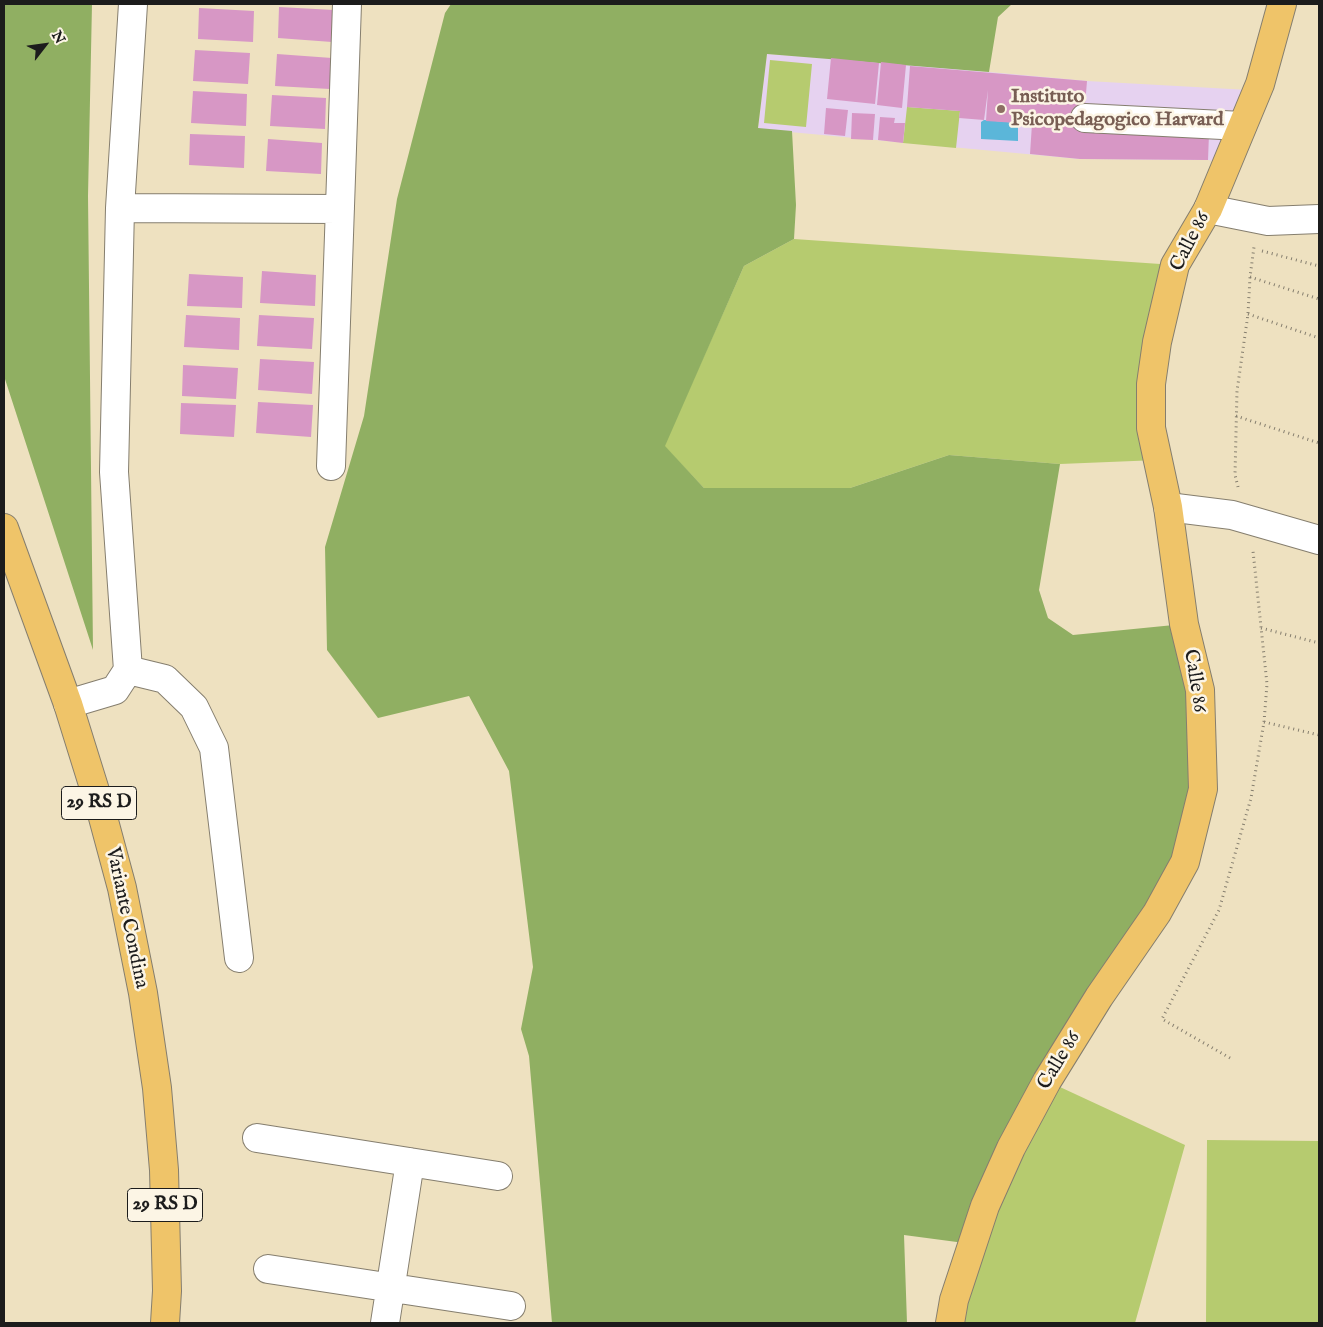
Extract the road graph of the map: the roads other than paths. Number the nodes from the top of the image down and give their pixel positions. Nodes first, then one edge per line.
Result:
1 (133, 4) edge
2 (346, 4) edge
3 (1282, 4) edge
4 (1085, 118) dead end
5 (1242, 126) junction
6 (120, 208) junction
7 (340, 209) junction
8 (1208, 209) junction
9 (1319, 219) edge
10 (331, 466) dead end
11 (1168, 507) junction
12 (4, 528) edge
13 (1319, 540) edge
14 (128, 670) junction
15 (68, 704) junction
16 (239, 958) dead end
17 (257, 1138) dead end
18 (410, 1162) junction
19 (498, 1176) dead end
20 (268, 1270) dead end
21 (390, 1288) junction
22 (511, 1306) dead end
23 (164, 1323) edge
24 (385, 1323) edge
25 (950, 1323) edge

1 - 6 street
2 - 7 street
3 - 5 main road, Calle 86
4 - 5 street
5 - 8 main road, Calle 86
6 - 7 street
6 - 14 street
7 - 10 street
8 - 9 street
8 - 11 main road, Calle 86
11 - 13 street
11 - 25 main road, Calle 86
12 - 15 main road, Variante Condina / 29 RS D
14 - 15 street
14 - 16 street
15 - 23 main road, Variante Condina / 29 RS D
17 - 18 street
18 - 19 street
18 - 21 street
20 - 21 street
21 - 22 street
21 - 24 street

